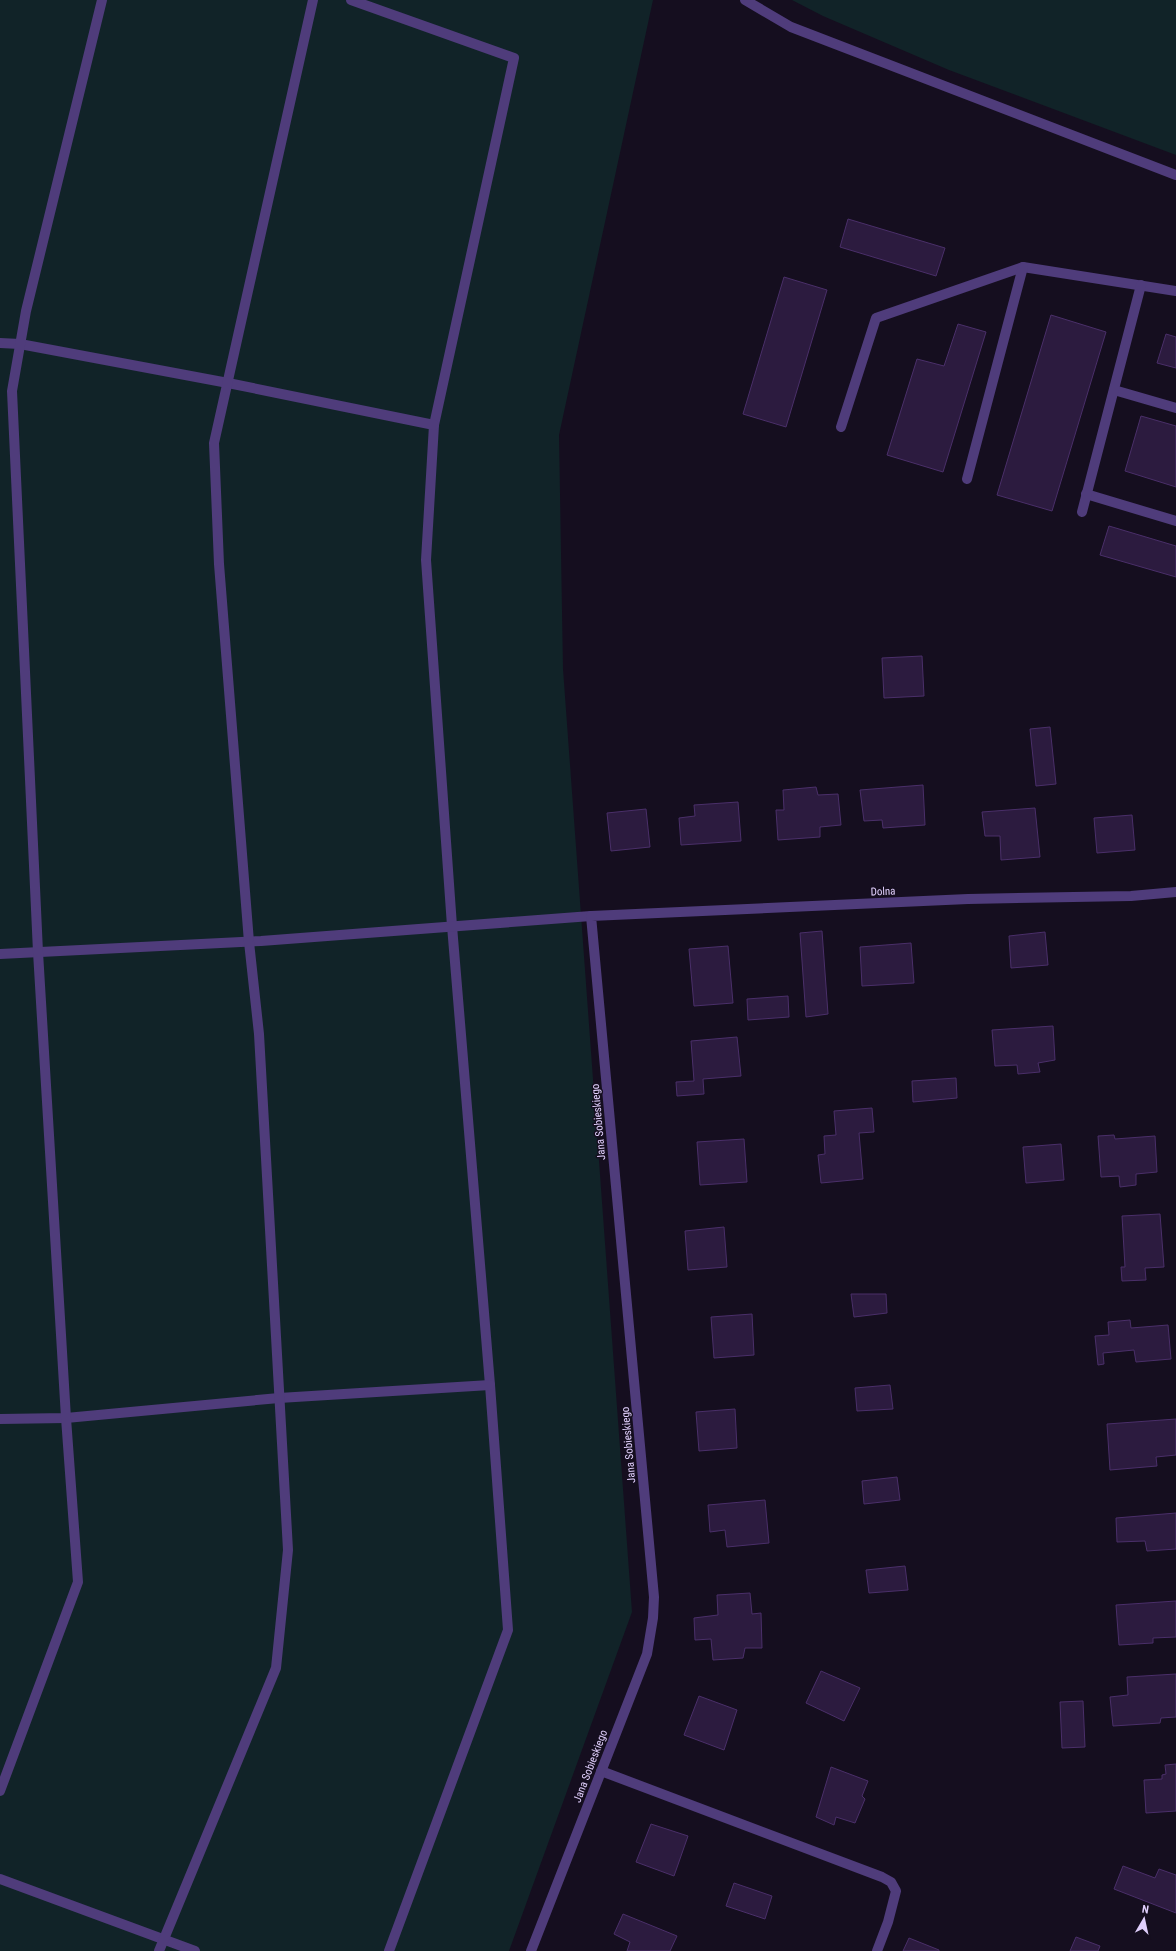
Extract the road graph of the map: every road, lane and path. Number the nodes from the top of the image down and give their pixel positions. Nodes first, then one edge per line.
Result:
1 (102, 0) edge
2 (313, 0) edge
3 (351, 0) edge
4 (745, 0) edge
5 (1176, 175) edge
6 (1023, 266) junction
7 (1141, 285) junction
8 (1176, 291) edge
9 (0, 343) edge
10 (20, 344) junction
11 (228, 383) junction
12 (1114, 390) junction
13 (1176, 408) edge
14 (434, 425) junction
15 (842, 427) dead end
16 (967, 479) dead end
17 (1086, 494) junction
18 (1082, 512) dead end
19 (1176, 521) edge
20 (1176, 892) edge
21 (591, 916) junction
22 (452, 926) junction
23 (249, 942) junction
24 (38, 952) junction
25 (0, 954) edge
26 (490, 1385) junction
27 (279, 1398) junction
28 (66, 1418) junction
29 (0, 1419) edge
30 (601, 1771) junction
31 (0, 1791) edge
32 (0, 1879) edge
33 (163, 1940) junction
34 (159, 1951) edge
35 (195, 1951) edge
36 (388, 1951) edge
37 (531, 1951) edge
38 (877, 1951) edge

1 - 10 street
2 - 11 street
3 - 14 street
4 - 5 street
6 - 7 street
6 - 15 street
6 - 16 street
7 - 8 street
7 - 12 street
9 - 10 street
10 - 11 street
10 - 24 street
11 - 14 street
11 - 23 street
12 - 13 street
12 - 17 street
14 - 22 street
17 - 18 street
17 - 19 street
20 - 21 street, Dolna
21 - 22 street, Dolna
21 - 30 street, Jana Sobieskiego
22 - 23 street, Dolna
22 - 26 street
23 - 24 street, Dolna
23 - 27 street
24 - 25 street, Dolna
24 - 28 street
26 - 27 street
26 - 36 street
27 - 28 street
27 - 33 street
28 - 29 street
28 - 31 street
30 - 37 street, Jana Sobieskiego
30 - 38 street
32 - 33 street
33 - 34 street
33 - 35 street

